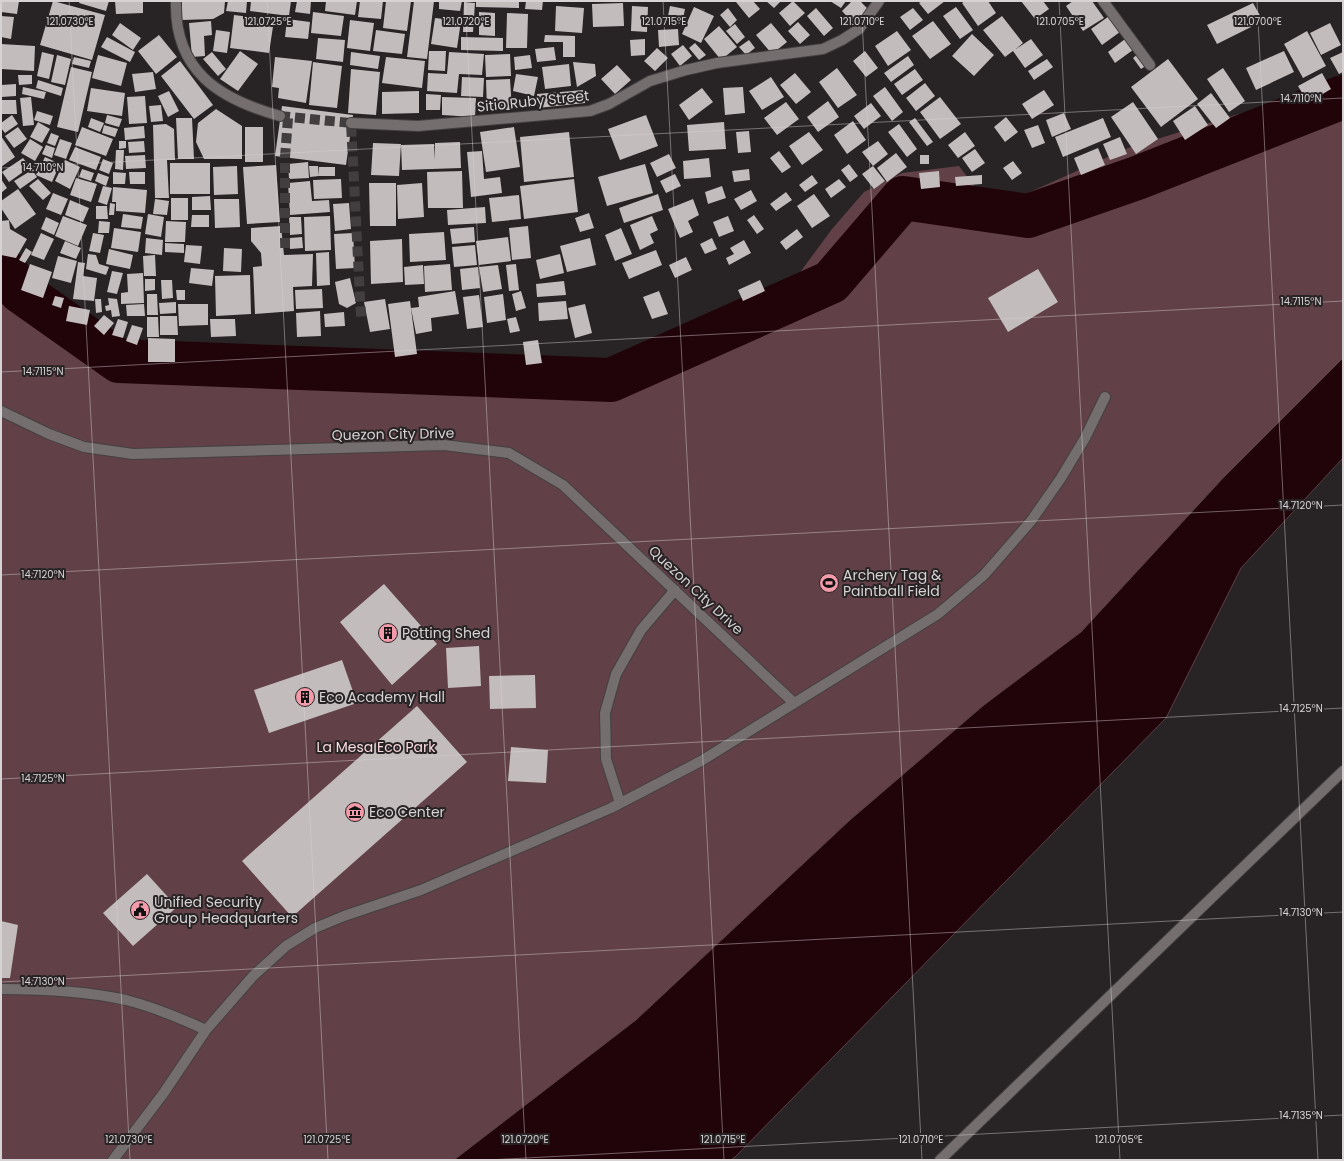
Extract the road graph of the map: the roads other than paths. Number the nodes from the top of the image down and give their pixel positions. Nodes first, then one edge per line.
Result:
1 (176, 1) edge
2 (879, 1) edge
3 (1103, 1) edge
4 (1150, 65) dead end
5 (280, 116) tunnel mouth
6 (352, 123) dead end
7 (1105, 397) dead end
8 (1, 411) edge
9 (675, 590) junction
10 (794, 702) junction
11 (1343, 771) edge
12 (620, 803) junction
13 (1, 989) edge
14 (206, 1030) junction
15 (112, 1160) edge
16 (940, 1160) edge

1 - 5 street
2 - 6 street, Sitio Ruby Street
3 - 4 street
7 - 10 street
8 - 9 street, Quezon City Drive
9 - 10 street, Quezon City Drive
9 - 12 street
10 - 12 street
11 - 16 street
12 - 14 street
13 - 14 street
14 - 15 street

